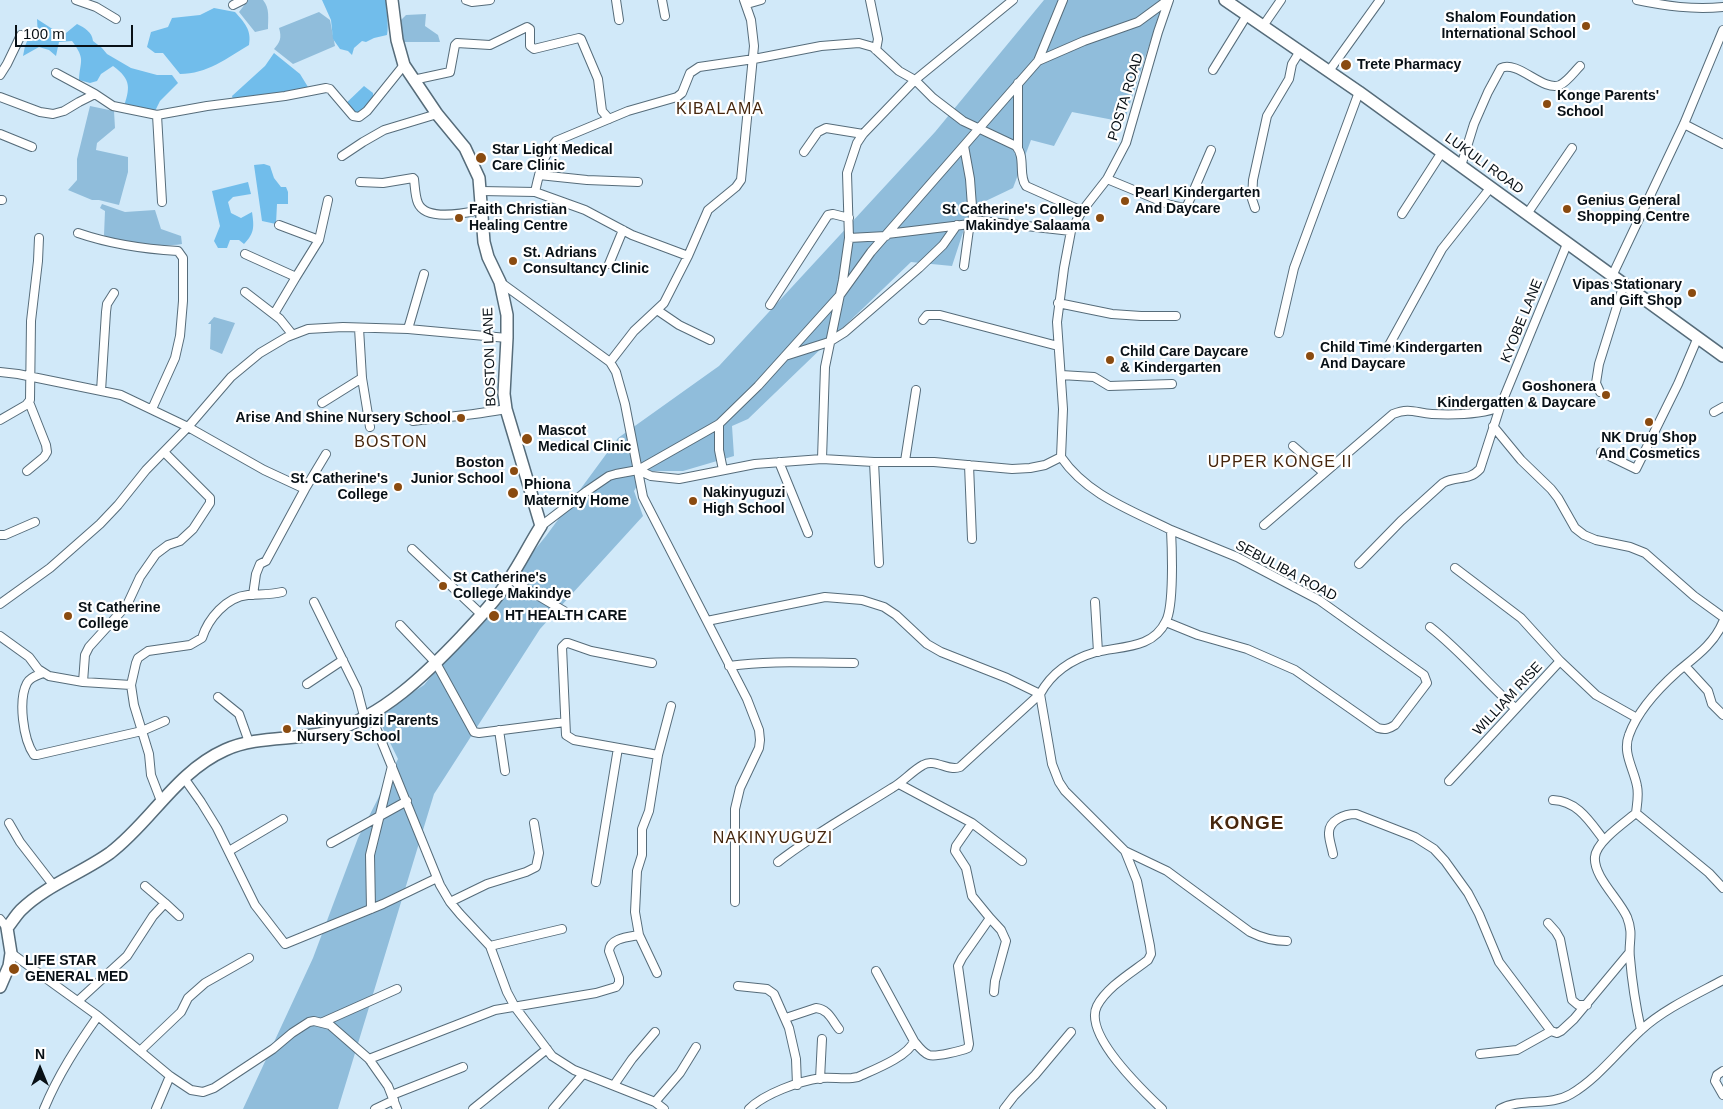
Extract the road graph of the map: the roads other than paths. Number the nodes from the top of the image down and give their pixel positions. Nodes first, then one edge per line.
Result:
1 (76, 0) edge
2 (243, 0) edge
3 (392, 0) edge
4 (466, 0) edge
5 (490, 0) edge
6 (616, 0) edge
7 (662, 0) edge
8 (761, 0) edge
9 (870, 0) edge
10 (1012, 0) edge
11 (1063, 0) edge
12 (1168, 0) edge
13 (1224, 0) edge
14 (1281, 0) edge
15 (1380, 0) edge
16 (1636, 0) edge
17 (1648, 1) edge
18 (746, 2) edge
19 (1669, 3) edge
20 (233, 5) dead end
21 (1723, 7) edge
22 (1247, 15) junction
23 (665, 16) dead end
24 (116, 19) dead end
25 (619, 20) dead end
26 (1263, 26) junction
27 (1723, 30) edge
28 (21, 35) dead end
29 (876, 50) junction
30 (1300, 51) junction
31 (754, 59) junction
32 (1038, 61) junction
33 (404, 66) junction
34 (1580, 66) dead end
35 (1213, 70) dead end
36 (1330, 72) junction
37 (56, 73) dead end
38 (0, 75) edge
39 (413, 80) junction
40 (915, 80) junction
41 (1018, 83) junction
42 (1359, 92) junction
43 (94, 94) junction
44 (0, 97) edge
45 (437, 114) junction
46 (157, 115) junction
47 (609, 118) junction
48 (1684, 124) junction
49 (978, 129) junction
50 (0, 134) edge
51 (863, 134) junction
52 (1723, 144) edge
53 (964, 146) junction
54 (32, 147) dead end
55 (1572, 148) dead end
56 (1018, 149) junction
57 (1211, 150) dead end
58 (804, 152) dead end
59 (1442, 152) junction
60 (342, 156) dead end
61 (1461, 166) junction
62 (538, 175) junction
63 (1107, 179) junction
64 (360, 182) dead end
65 (638, 182) dead end
66 (1491, 187) junction
67 (481, 191) junction
68 (534, 192) junction
69 (328, 200) dead end
70 (162, 202) dead end
71 (1255, 208) dead end
72 (481, 210) junction
73 (1082, 211) junction
74 (1402, 214) dead end
75 (1527, 214) junction
76 (849, 218) junction
77 (971, 222) junction
78 (279, 225) dead end
79 (957, 226) junction
80 (623, 230) junction
81 (1071, 231) junction
82 (78, 233) dead end
83 (886, 235) junction
84 (38, 238) dead end
85 (849, 238) junction
86 (319, 240) junction
87 (1567, 244) junction
88 (245, 254) dead end
89 (688, 256) junction
90 (609, 264) dead end
91 (964, 266) dead end
92 (424, 274) dead end
93 (1612, 276) junction
94 (296, 277) junction
95 (500, 282) junction
96 (1624, 284) junction
97 (245, 292) dead end
98 (114, 293) dead end
99 (840, 294) junction
100 (1058, 303) junction
101 (770, 305) dead end
102 (657, 310) junction
103 (274, 314) junction
104 (1176, 316) dead end
105 (923, 320) dead end
106 (359, 328) junction
107 (408, 329) junction
108 (1279, 333) dead end
109 (292, 334) junction
110 (1698, 337) junction
111 (507, 338) junction
112 (710, 340) dead end
113 (830, 342) junction
114 (1058, 346) junction
115 (1388, 347) dead end
116 (784, 356) junction
117 (1723, 356) edge
118 (610, 362) junction
119 (0, 372) edge
120 (1061, 375) junction
121 (30, 377) junction
122 (362, 378) junction
123 (1172, 384) dead end
124 (101, 390) junction
125 (916, 390) dead end
126 (1600, 392) dead end
127 (29, 402) junction
128 (322, 403) dead end
129 (1500, 407) junction
130 (1723, 407) edge
131 (152, 408) junction
132 (506, 409) junction
133 (1714, 412) dead end
134 (0, 420) edge
135 (413, 422) dead end
136 (719, 424) junction
137 (1493, 426) junction
138 (188, 427) junction
139 (370, 427) dead end
140 (1293, 446) dead end
141 (164, 452) junction
142 (1601, 452) dead end
143 (326, 454) dead end
144 (1061, 457) junction
145 (822, 460) junction
146 (905, 461) junction
147 (778, 462) junction
148 (874, 462) junction
149 (968, 465) junction
150 (638, 470) junction
151 (724, 470) junction
152 (26, 471) dead end
153 (1324, 473) junction
154 (305, 489) junction
155 (35, 522) dead end
156 (1264, 524) dead end
157 (540, 526) junction
158 (1171, 530) junction
159 (808, 533) dead end
160 (0, 535) edge
161 (972, 539) dead end
162 (412, 549) dead end
163 (879, 563) dead end
164 (1359, 564) dead end
165 (1455, 568) dead end
166 (510, 579) junction
167 (282, 592) dead end
168 (253, 595) junction
169 (314, 602) dead end
170 (1095, 602) dead end
171 (0, 604) edge
172 (564, 612) dead end
173 (482, 615) junction
174 (1723, 617) edge
175 (707, 621) junction
176 (1166, 622) junction
177 (1723, 622) edge
178 (400, 625) dead end
179 (1430, 627) dead end
180 (0, 636) edge
181 (1098, 652) junction
182 (343, 660) junction
183 (1560, 661) junction
184 (436, 663) junction
185 (652, 663) dead end
186 (854, 663) dead end
187 (730, 666) junction
188 (1685, 666) junction
189 (44, 673) junction
190 (83, 682) junction
191 (306, 684) dead end
192 (131, 685) junction
193 (1040, 694) junction
194 (218, 697) dead end
195 (671, 706) dead end
196 (1515, 708) junction
197 (367, 715) junction
198 (1723, 715) edge
199 (1637, 718) junction
200 (166, 721) dead end
201 (565, 722) junction
202 (500, 730) junction
203 (142, 731) junction
204 (248, 742) junction
205 (618, 748) junction
206 (658, 755) junction
207 (392, 766) junction
208 (505, 772) dead end
209 (184, 778) junction
210 (1449, 781) dead end
211 (899, 784) junction
212 (1553, 800) dead end
213 (162, 801) junction
214 (407, 802) junction
215 (1636, 813) junction
216 (379, 816) junction
217 (283, 819) dead end
218 (9, 823) dead end
219 (534, 823) dead end
220 (972, 823) junction
221 (1604, 840) junction
222 (331, 843) dead end
223 (229, 851) junction
224 (1125, 851) junction
225 (1333, 854) dead end
226 (1022, 861) dead end
227 (778, 862) dead end
228 (437, 878) junction
229 (596, 882) dead end
230 (54, 886) junction
231 (145, 886) dead end
232 (1723, 888) edge
233 (450, 902) junction
234 (735, 902) dead end
235 (165, 903) junction
236 (371, 909) junction
237 (179, 916) dead end
238 (990, 918) junction
239 (1548, 923) dead end
240 (562, 929) dead end
241 (4, 930) edge
242 (639, 935) junction
243 (1287, 940) dead end
244 (490, 946) junction
245 (11, 953) junction
246 (1629, 953) junction
247 (249, 958) dead end
248 (876, 971) dead end
249 (657, 973) dead end
250 (1723, 980) edge
251 (738, 986) dead end
252 (0, 987) edge
253 (397, 989) dead end
254 (994, 992) dead end
255 (78, 1001) junction
256 (1587, 1005) junction
257 (515, 1007) junction
258 (98, 1016) junction
259 (786, 1018) junction
260 (322, 1022) junction
261 (839, 1029) dead end
262 (1641, 1030) junction
263 (1551, 1031) junction
264 (655, 1032) dead end
265 (1071, 1032) dead end
266 (822, 1039) dead end
267 (914, 1041) junction
268 (696, 1047) dead end
269 (547, 1049) junction
270 (140, 1052) junction
271 (1480, 1054) dead end
272 (369, 1059) junction
273 (462, 1067) dead end
274 (1723, 1071) edge
275 (582, 1074) junction
276 (170, 1076) junction
277 (820, 1078) junction
278 (614, 1085) junction
279 (797, 1085) junction
280 (1723, 1095) edge
281 (393, 1098) junction
282 (655, 1102) junction
283 (44, 1109) edge
284 (156, 1109) edge
285 (375, 1109) edge
286 (398, 1109) edge
287 (473, 1109) edge
288 (553, 1109) edge
289 (664, 1109) edge
290 (749, 1109) edge
291 (1004, 1109) edge
292 (1162, 1109) edge
293 (1500, 1109) edge

1 - 24 street
2 - 20 street
3 - 33 street, BOSTON LANE
4 - 5 street
6 - 25 street
7 - 23 street
8 - 18 street
9 - 29 street
10 - 40 street
11 - 32 street
12 - 32 street
12 - 63 street, POSTA ROAD
13 - 22 street, LUKULI ROAD
14 - 26 street
15 - 36 street
16 - 17 street
17 - 19 street
18 - 31 street
19 - 21 street
22 - 26 street, LUKULI ROAD
22 - 35 street
26 - 30 street, LUKULI ROAD
27 - 48 street
28 - 38 street
29 - 31 street
29 - 40 street
30 - 36 street, LUKULI ROAD
30 - 71 street
31 - 47 street
31 - 89 street
32 - 41 street
33 - 39 street, BOSTON LANE
33 - 46 street
34 - 61 street
36 - 42 street, LUKULI ROAD
37 - 43 street
39 - 45 street, BOSTON LANE
39 - 47 street
40 - 49 street
40 - 51 street
41 - 49 street
41 - 56 street
42 - 59 street, LUKULI ROAD
42 - 108 street
43 - 44 street
43 - 46 street
45 - 60 street
45 - 67 street, BOSTON LANE
46 - 70 street
47 - 62 street
48 - 52 street
48 - 93 street
49 - 53 street
49 - 56 street
50 - 54 street
51 - 58 street
51 - 76 street
53 - 77 street
53 - 83 street
55 - 75 street
56 - 73 street
57 - 63 street
59 - 61 street, LUKULI ROAD
59 - 74 street
61 - 66 street, LUKULI ROAD
62 - 65 street
62 - 68 street
63 - 73 street, POSTA ROAD
64 - 72 street
66 - 75 street, LUKULI ROAD
66 - 115 street
67 - 68 street
67 - 72 street, BOSTON LANE
68 - 80 street
69 - 86 street
72 - 95 street, BOSTON LANE
73 - 81 street, POSTA ROAD
75 - 87 street, LUKULI ROAD
76 - 85 street
76 - 101 street
77 - 79 street
77 - 81 street
77 - 91 street
78 - 86 street
79 - 83 street
79 - 113 street
80 - 89 street
80 - 90 street
81 - 100 street, POSTA ROAD
82 - 131 street
83 - 85 street
83 - 99 street
84 - 121 street
85 - 99 street
86 - 94 street
87 - 93 street, LUKULI ROAD
87 - 129 street, KYOBE LANE
88 - 94 street
89 - 102 street
92 - 107 street
93 - 96 street, LUKULI ROAD
94 - 103 street
95 - 111 street, BOSTON LANE
95 - 118 street
96 - 110 street, LUKULI ROAD
96 - 126 street
97 - 103 street
98 - 124 street
99 - 113 street
99 - 116 street
100 - 104 street
100 - 114 street, POSTA ROAD
102 - 112 street
102 - 118 street
103 - 109 street
105 - 114 street
106 - 107 street
106 - 109 street
106 - 122 street
107 - 111 street
109 - 138 street
110 - 117 street, LUKULI ROAD
110 - 142 street
111 - 132 street, BOSTON LANE
113 - 116 street
113 - 145 street
114 - 120 street, POSTA ROAD
116 - 136 street
118 - 150 street
119 - 121 street
120 - 123 street
120 - 144 street, POSTA ROAD
121 - 124 street
121 - 127 street
122 - 128 street
122 - 139 street
124 - 131 street
125 - 146 street
127 - 134 street
127 - 152 street
129 - 137 street, KYOBE LANE
129 - 153 street
130 - 133 street
131 - 138 street
132 - 135 street
132 - 157 street, BOSTON LANE
136 - 150 street
136 - 151 street
137 - 164 street, KYOBE LANE
137 - 174 street
138 - 141 street
138 - 154 street
140 - 153 street
141 - 171 street
141 - 190 street
143 - 154 street
144 - 149 street
144 - 158 street, SEBULIBA ROAD
145 - 147 street
145 - 148 street
146 - 148 street
146 - 149 street
147 - 151 street
147 - 159 street
148 - 163 street
149 - 161 street
150 - 151 street
150 - 157 street
150 - 175 street
153 - 156 street
154 - 168 street
155 - 160 street
157 - 166 street
158 - 176 street
158 - 176 street, SEBULIBA ROAD
162 - 173 street
165 - 183 street
166 - 172 street
166 - 173 street
167 - 168 street
168 - 192 street
169 - 182 street
170 - 181 street
173 - 184 street
175 - 187 street
175 - 193 street
176 - 181 street
177 - 188 street
178 - 184 street
179 - 196 street
180 - 189 street
181 - 193 street
182 - 191 street
182 - 197 street
183 - 196 street, WILLIAM RISE
183 - 199 street, WILLIAM RISE
184 - 197 street
184 - 202 street
185 - 201 street
186 - 187 street
187 - 234 street
188 - 198 street
188 - 199 street
189 - 190 street
189 - 203 street
190 - 192 street
192 - 203 street
193 - 211 street
193 - 224 street
194 - 204 street
195 - 206 street
196 - 210 street, WILLIAM RISE
197 - 204 street
197 - 207 street
199 - 215 street
200 - 203 street
201 - 202 street
201 - 205 street
202 - 208 street
203 - 213 street
204 - 209 street
205 - 206 street
205 - 229 street
206 - 242 street
207 - 214 street
207 - 216 street
209 - 213 street
209 - 223 street
211 - 220 street
211 - 227 street
212 - 221 street
213 - 230 street
214 - 216 street
214 - 228 street
215 - 221 street
215 - 232 street
216 - 222 street
216 - 236 street
217 - 223 street
218 - 230 street
219 - 233 street
220 - 226 street
220 - 238 street
221 - 246 street
223 - 236 street
224 - 243 street
224 - 292 street
225 - 263 street
228 - 233 street
228 - 236 street
230 - 241 street
231 - 235 street
233 - 244 street
235 - 237 street
235 - 255 street
238 - 254 street
238 - 267 street
239 - 256 street
240 - 244 street
241 - 245 street
242 - 249 street
242 - 257 street
244 - 257 street
245 - 252 street
245 - 255 street
246 - 256 street
246 - 262 street
247 - 270 street
248 - 267 street
250 - 262 street
251 - 259 street
253 - 260 street
255 - 258 street
256 - 263 street
257 - 269 street
257 - 272 street
258 - 270 street
258 - 283 street
259 - 261 street
259 - 279 street
260 - 272 street
260 - 276 street
262 - 293 street
263 - 271 street
264 - 278 street
265 - 291 street
266 - 277 street
267 - 277 street
268 - 282 street
269 - 275 street
269 - 287 street
270 - 276 street
272 - 281 street
273 - 281 street
274 - 280 street
275 - 278 street
275 - 288 street
276 - 284 street
277 - 279 street
278 - 282 street
279 - 290 street
281 - 285 street
281 - 286 street
282 - 289 street

